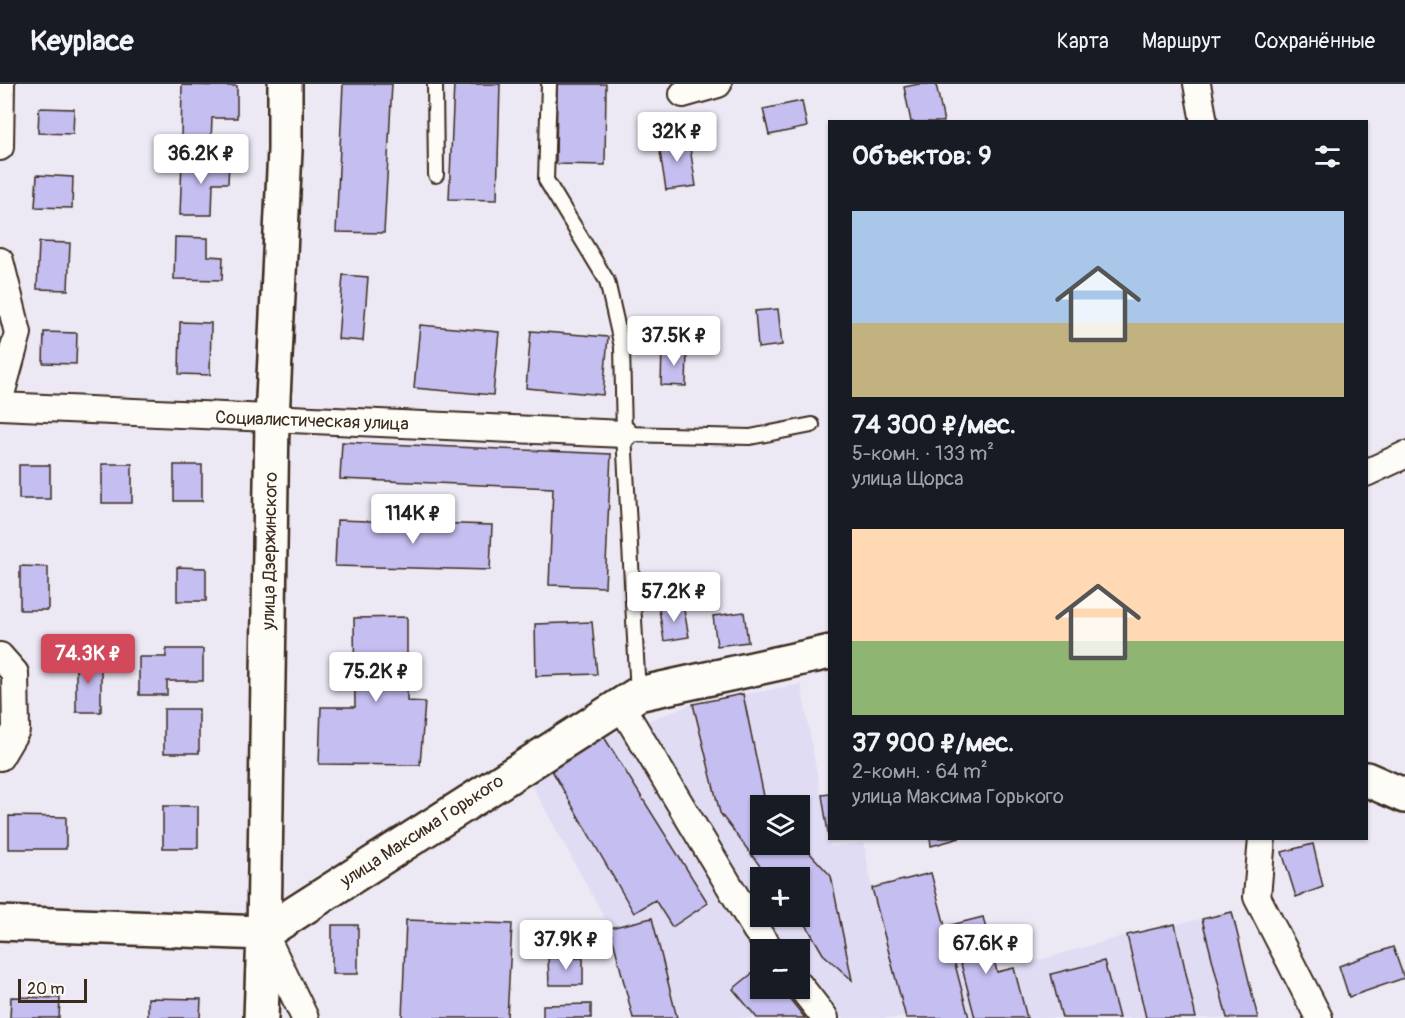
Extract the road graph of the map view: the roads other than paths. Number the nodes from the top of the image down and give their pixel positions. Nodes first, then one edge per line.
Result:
1 (1, 84) edge
2 (285, 84) edge
3 (435, 84) edge
4 (549, 84) edge
5 (718, 84) edge
6 (1197, 84) edge
7 (683, 94) dead end
8 (1204, 120) edge
9 (0, 147) edge
10 (436, 175) dead end
11 (0, 261) edge
12 (0, 398) edge
13 (0, 406) edge
14 (272, 419) junction
15 (812, 425) dead end
16 (624, 434) junction
17 (1405, 455) edge
18 (1368, 472) edge
19 (828, 652) edge
20 (0, 656) edge
21 (629, 699) junction
22 (0, 757) edge
23 (1368, 780) edge
24 (1405, 796) edge
25 (1262, 840) edge
26 (0, 923) edge
27 (264, 933) junction
28 (763, 939) edge
29 (810, 999) edge
30 (261, 1018) edge
31 (304, 1018) edge
32 (825, 1018) edge
33 (1319, 1018) edge

1 - 9 street
2 - 14 street, улица Дзержинского
3 - 10 lane
4 - 16 lane
5 - 7 street
6 - 8 street
11 - 12 street
13 - 14 street, Социалистическая улица
14 - 16 street, Социалистическая улица
14 - 27 street, улица Дзержинского
15 - 16 lane
16 - 21 lane
17 - 18 street
19 - 21 street, улица Максима Горького
20 - 22 street
21 - 27 street, улица Максима Горького
21 - 28 street
23 - 24 street
25 - 33 street
26 - 27 street
27 - 30 street, улица Дзержинского
27 - 31 street
29 - 32 street

